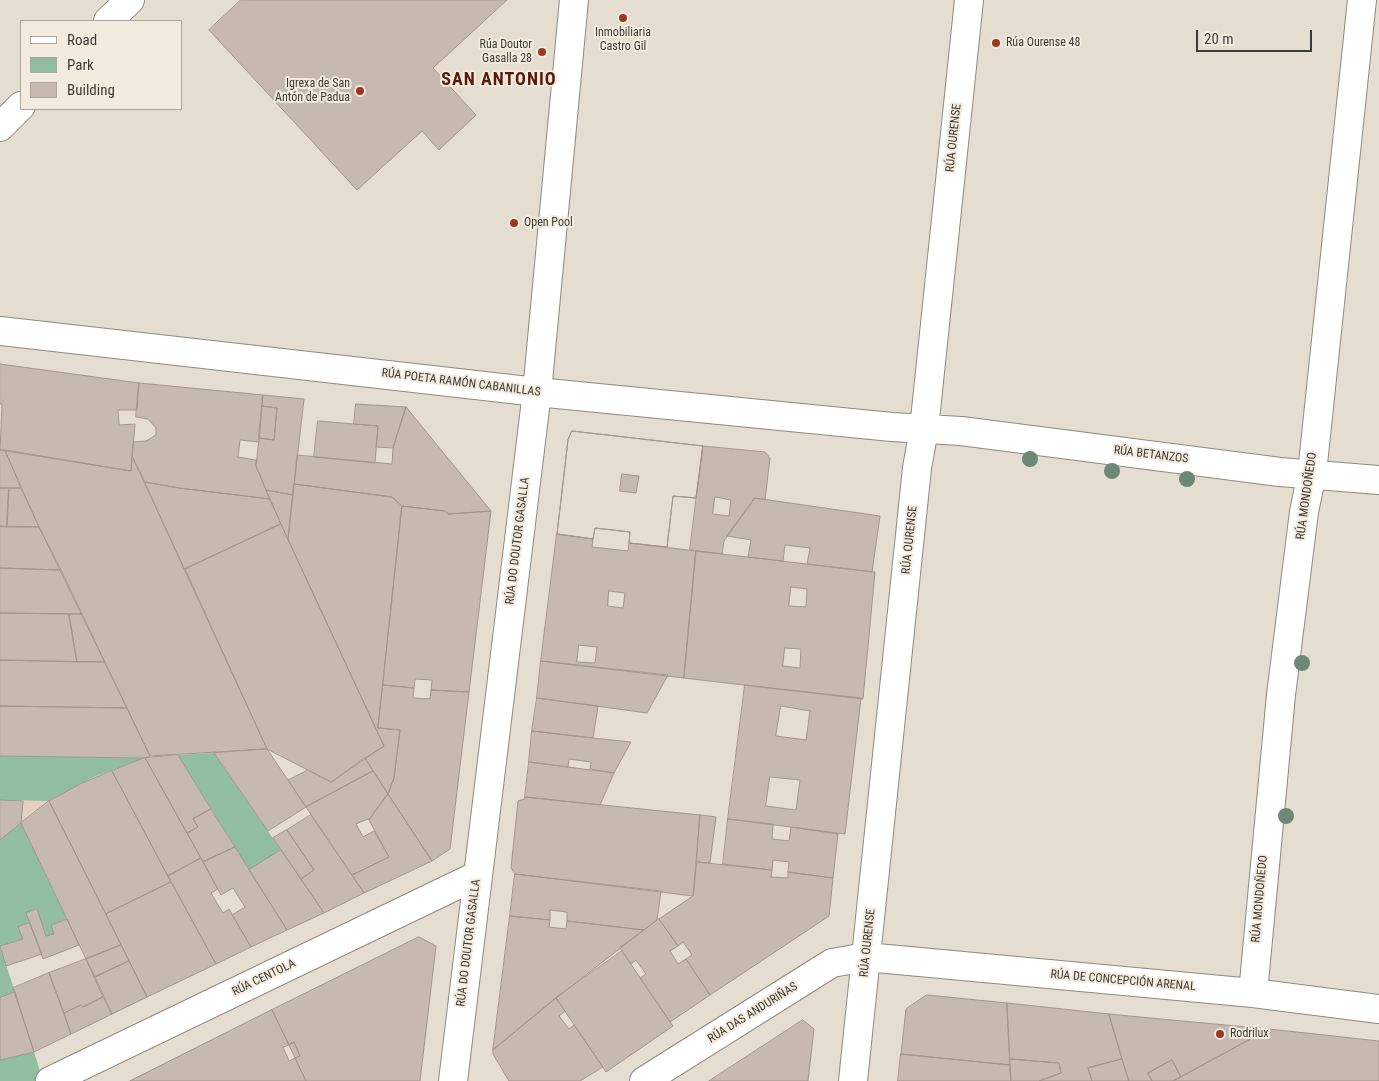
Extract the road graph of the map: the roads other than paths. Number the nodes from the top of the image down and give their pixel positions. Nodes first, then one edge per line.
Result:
1 (130, 0) edge
2 (574, 0) edge
3 (969, 0) edge
4 (1362, 0) edge
5 (109, 20) edge
6 (20, 107) edge
7 (0, 127) edge
8 (0, 331) edge
9 (537, 392) junction
10 (924, 429) junction
11 (1312, 473) junction
12 (1379, 480) edge
13 (478, 875) junction
14 (866, 957) junction
15 (1253, 993) junction
16 (1379, 1009) edge
17 (50, 1081) edge
18 (453, 1081) edge
19 (644, 1081) edge
20 (853, 1081) edge

1 - 5 street
2 - 9 street, RÚA DO DOUTOR GASALLA
3 - 10 street, RÚA OURENSE
4 - 11 street, RÚA MONDOÑEDO
6 - 7 street
8 - 9 street, RÚA POETA RAMÓN CABANILLAS
9 - 10 street, RÚA POETA RAMÓN CABANILLAS
9 - 13 street, RÚA DO DOUTOR GASALLA
10 - 11 street, RÚA BETANZOS
10 - 14 street, RÚA OURENSE
11 - 12 street, RÚA BETANZOS
11 - 15 street, RÚA MONDOÑEDO
13 - 17 street, RÚA CENTOLA
13 - 18 street, RÚA DO DOUTOR GASALLA
14 - 15 street, RÚA DE CONCEPCIÓN ARENAL
14 - 19 street, RÚA DAS ANDURIÑAS
14 - 20 street, RÚA OURENSE
15 - 16 street, RÚA DE CONCEPCIÓN ARENAL

